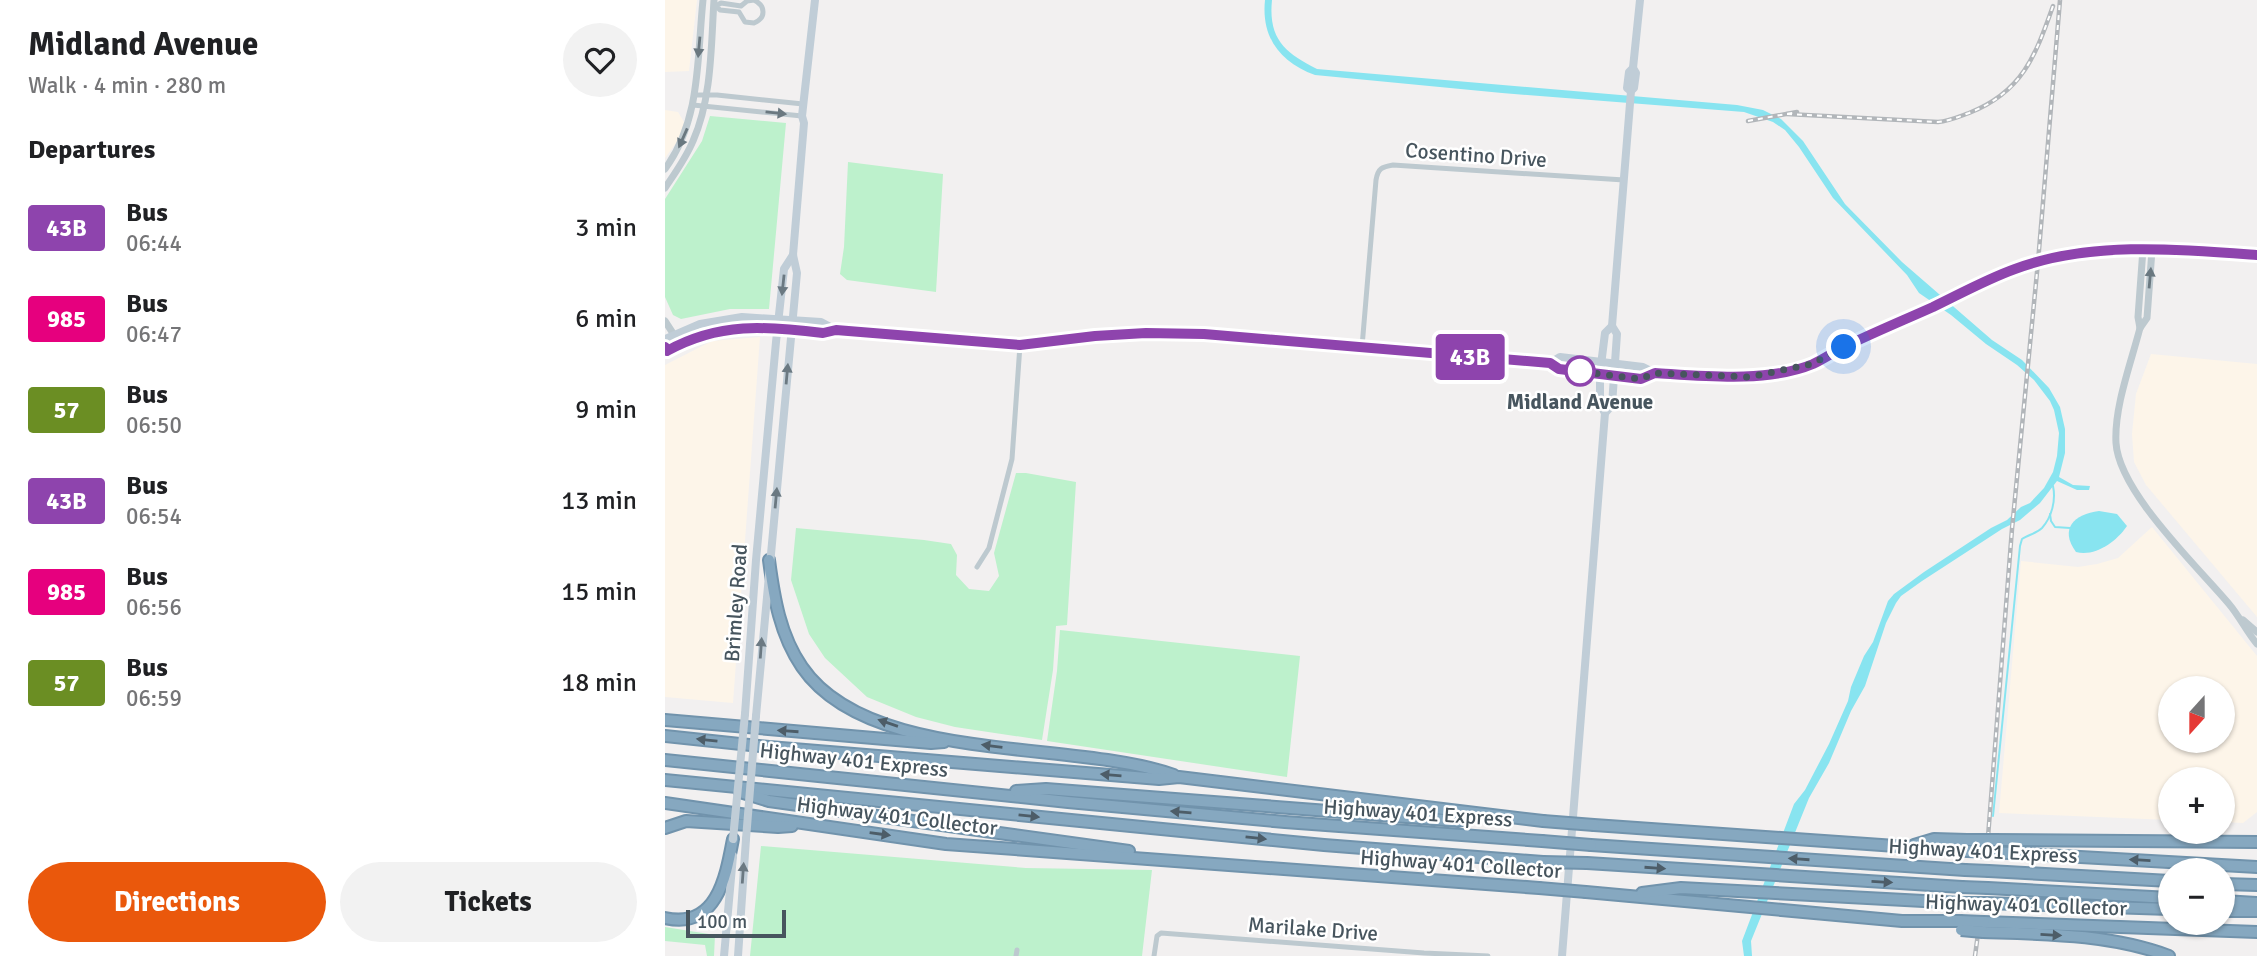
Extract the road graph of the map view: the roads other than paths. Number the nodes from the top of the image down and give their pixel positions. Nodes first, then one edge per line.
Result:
1 (703, 0) edge
2 (815, 0) edge
3 (1640, 0) edge
4 (715, 3) edge
5 (695, 95) junction
6 (706, 95) junction
7 (803, 104) junction
8 (693, 105) junction
9 (703, 106) junction
10 (802, 116) junction
11 (665, 169) edge
12 (1625, 180) junction
13 (665, 188) edge
14 (2148, 250) junction
15 (793, 255) junction
16 (2257, 255) edge
17 (779, 318) junction
18 (792, 319) junction
19 (665, 321) edge
20 (1612, 326) junction
21 (778, 329) junction
22 (791, 330) junction
23 (836, 330) junction
24 (674, 334) junction
25 (665, 340) edge
26 (680, 344) junction
27 (1020, 345) junction
28 (1362, 347) junction
29 (666, 351) edge
30 (1602, 361) junction
31 (1615, 362) junction
32 (1550, 363) junction
33 (1600, 373) junction
34 (1655, 373) junction
35 (1614, 374) junction
36 (1605, 412) junction
37 (768, 435) junction
38 (782, 436) junction
39 (769, 560) junction
40 (977, 567) dead end
41 (2240, 617) junction
42 (2257, 632) edge
43 (2257, 644) edge
44 (665, 720) edge
45 (665, 736) edge
46 (953, 741) junction
47 (665, 760) edge
48 (1179, 778) junction
49 (665, 780) edge
50 (717, 786) junction
51 (983, 793) junction
52 (665, 803) edge
53 (1484, 815) junction
54 (813, 825) junction
55 (665, 828) edge
56 (733, 839) junction
57 (2257, 842) edge
58 (1992, 846) junction
59 (2257, 867) edge
60 (1278, 870) junction
61 (2158, 880) edge
62 (2235, 885) edge
63 (2257, 886) edge
64 (1626, 896) junction
65 (2158, 897) edge
66 (2235, 902) edge
67 (2257, 903) edge
68 (2158, 909) edge
69 (2235, 911) edge
70 (2257, 911) edge
71 (665, 918) edge
72 (1984, 927) junction
73 (2257, 932) edge
74 (724, 956) edge
75 (738, 956) edge
76 (1154, 956) edge
77 (1488, 956) edge
78 (1562, 956) edge
79 (2169, 956) edge

1 -> 5 street
2 - 7 main road, Brimley Road
3 - 12 main road
4 - 4 street
4 - 6 street
5 - 6 street
5 - 8 street
6 - 7 street
6 - 9 street
7 - 10 main road, Brimley Road
8 - 9 street
8 -> 11 street
9 -> 10 street
9 - 13 street
10 - 15 main road, Brimley Road
12 - 20 main road
12 - 28 street, Cosentino Drive
14 - 16 main road
14 - 34 main road
14 - 41 street
15 -> 17 main road, Brimley Road
15 - 18 main road, Brimley Road
17 - 18 main road
17 - 21 main road, Brimley Road
17 - 24 main road
18 - 22 main road, Brimley Road
18 - 23 main road
19 - 24 street
20 - 30 main road
20 - 31 main road
21 - 22 main road
21 - 26 main road
21 - 37 main road, Brimley Road
22 - 23 main road
38 -> 22 main road, Brimley Road
23 - 27 main road
24 - 25 main road
24 - 26 street
26 - 29 main road
27 - 28 main road
27 - 40 street
28 - 32 main road
30 - 31 main road
30 - 32 main road
30 - 33 main road
31 - 34 main road
31 - 35 main road
32 - 33 main road
33 - 35 main road
33 - 36 main road
34 - 35 main road
35 - 36 main road
36 - 78 main road
37 - 38 main road
37 - 56 main road, Brimley Road, bridge
39 -> 38 main road, Brimley Road
46 -> 39 highway
75 -> 39 main road, Brimley Road, bridge
41 - 42 street
41 - 43 street
46 -> 44 highway
48 -> 45 highway
48 -> 46 highway
47 - 51 highway, Highway 401 Express
48 - 53 highway
49 - 50 highway, Highway 401 Express
50 - 60 highway
50 -> 65 highway, Highway 401 Express, bridge
51 - 53 highway
61 -> 51 highway, Highway 401 Express, bridge
52 - 54 highway, Highway 401 Collector
53 - 58 highway, bridge
54 - 55 highway
54 -> 60 highway, Highway 401 Collector
56 - 71 highway
56 - 74 main road, Brimley Road
57 - 58 highway
59 -> 58 highway
60 - 64 highway, Highway 401 Collector, bridge
62 - 63 highway
64 - 68 highway, bridge
64 - 72 highway, Highway 401 Collector, bridge
66 - 67 highway
69 - 70 highway
72 - 73 highway, Highway 401 Collector
72 -> 79 highway
76 - 77 street, Marilake Drive

